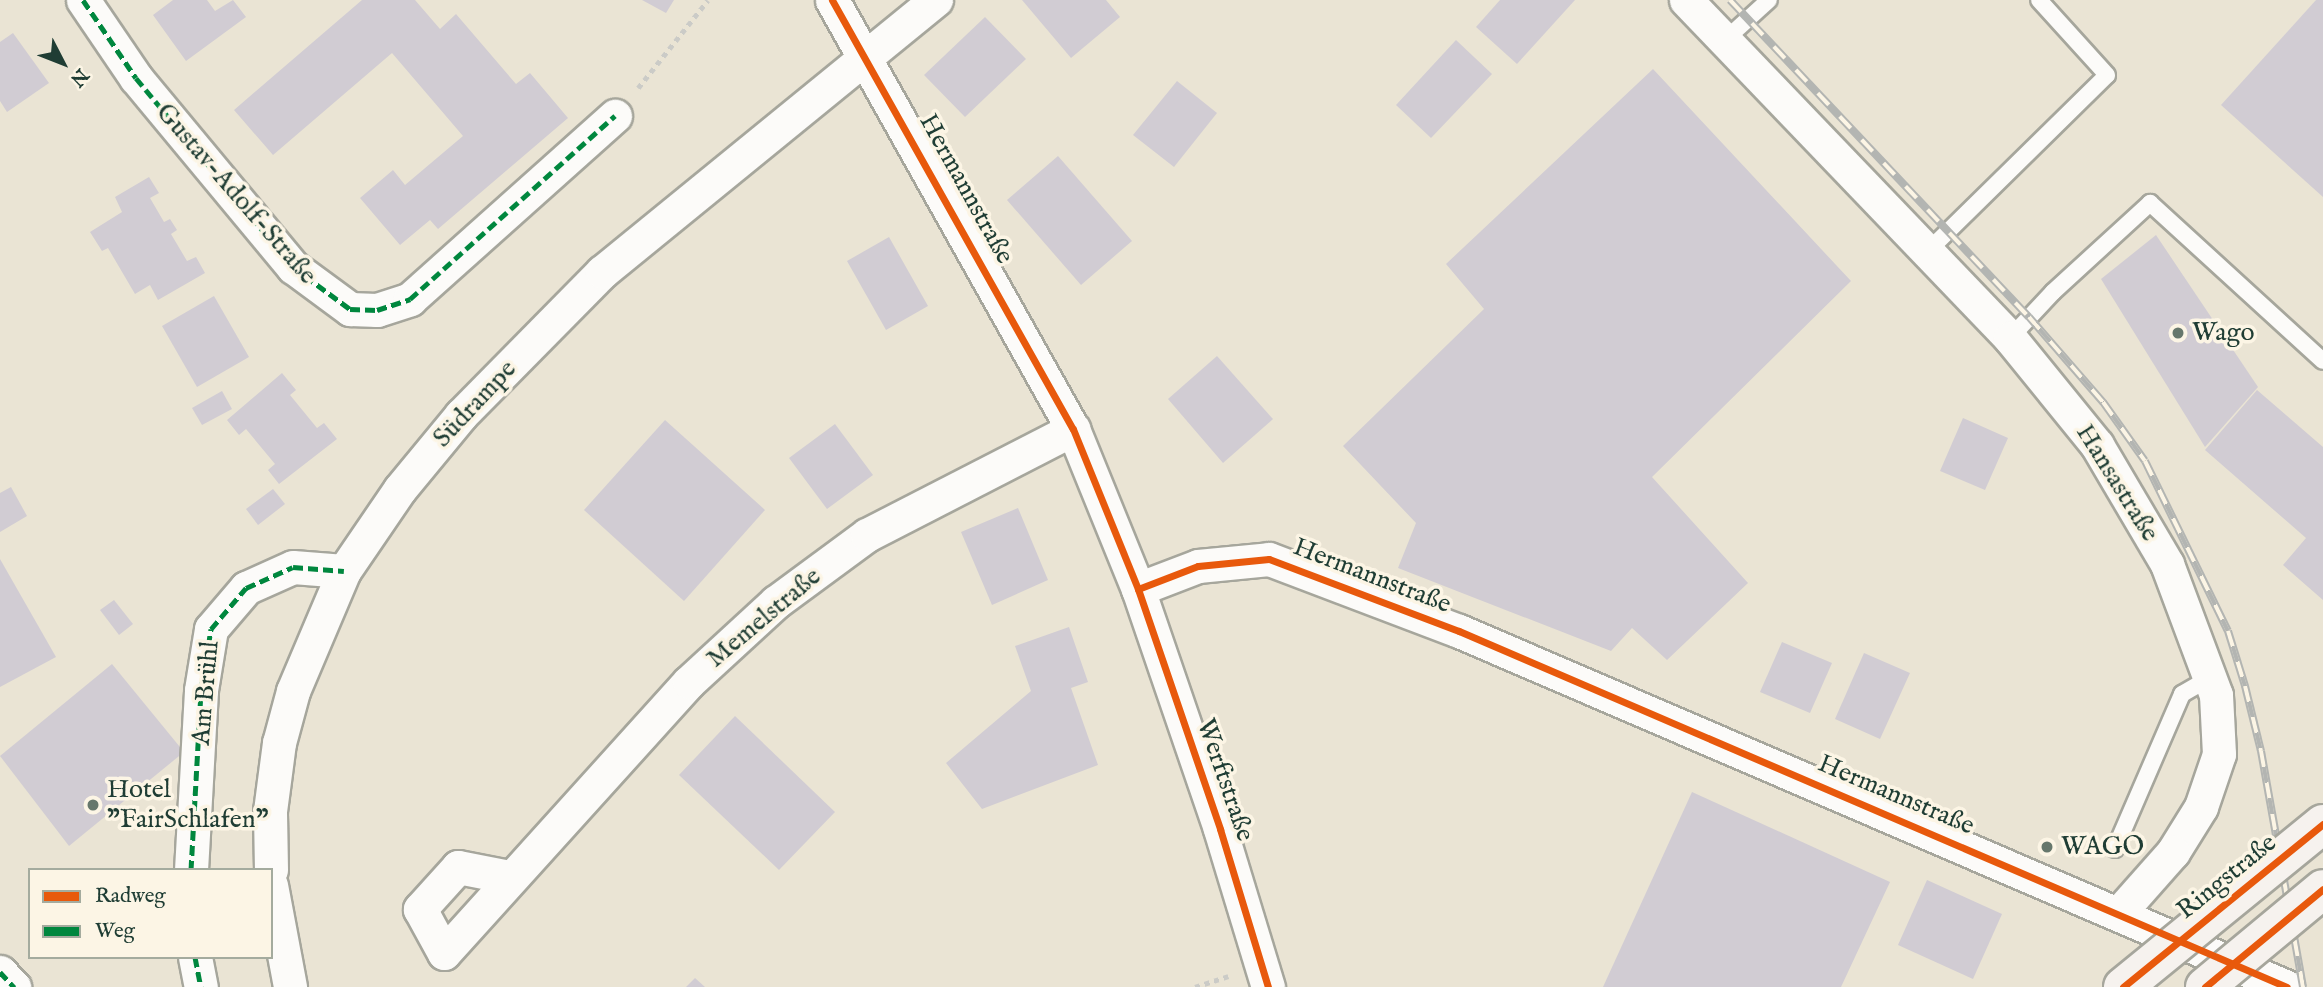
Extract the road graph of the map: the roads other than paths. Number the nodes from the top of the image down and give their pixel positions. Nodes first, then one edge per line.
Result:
1 (83, 0) edge
2 (832, 0) edge
3 (936, 0) edge
4 (1686, 0) edge
5 (1769, 0) edge
6 (2039, 0) edge
7 (1725, 40) junction
8 (869, 58) junction
9 (615, 116) road end
10 (1927, 252) junction
11 (2010, 338) junction
12 (2323, 361) edge
13 (1073, 429) junction
14 (344, 571) junction
15 (1138, 589) junction
16 (2210, 678) junction
17 (2323, 824) edge
18 (2116, 849) dead end
19 (191, 868) edge
20 (271, 868) edge
21 (509, 877) dead end
22 (2323, 889) edge
23 (273, 895) edge
24 (2119, 913) junction
25 (195, 959) edge
26 (0, 972) edge
27 (2275, 984) edge
28 (14, 987) edge
29 (201, 987) edge
30 (290, 987) edge
31 (1268, 987) edge
32 (2123, 987) edge
33 (2205, 987) edge

1 - 9 street, Gustav-Adolf-Straße
2 - 8 street, Hermannstraße
3 - 8 street, Südrampe
4 - 7 street, Hansastraße
5 - 7 lane
6 - 10 lane
7 - 10 street, Hansastraße
8 - 13 street, Hermannstraße
8 - 14 street, Südrampe
10 - 11 street, Hansastraße
11 - 12 lane
11 - 16 street, Hansastraße
13 - 15 street, Hermannstraße
13 - 21 street, Memelstraße
14 - 19 street, Am Brühl
14 - 20 street, Südrampe
15 - 24 street, Hermannstraße
15 - 31 street, Werftstraße
16 - 18 lane
16 - 24 street, Hansastraße
17 - 32 main road, Ringstraße, bridge
22 - 33 main road, bridge
23 - 30 street
24 - 27 street
25 - 29 street
26 - 28 street

